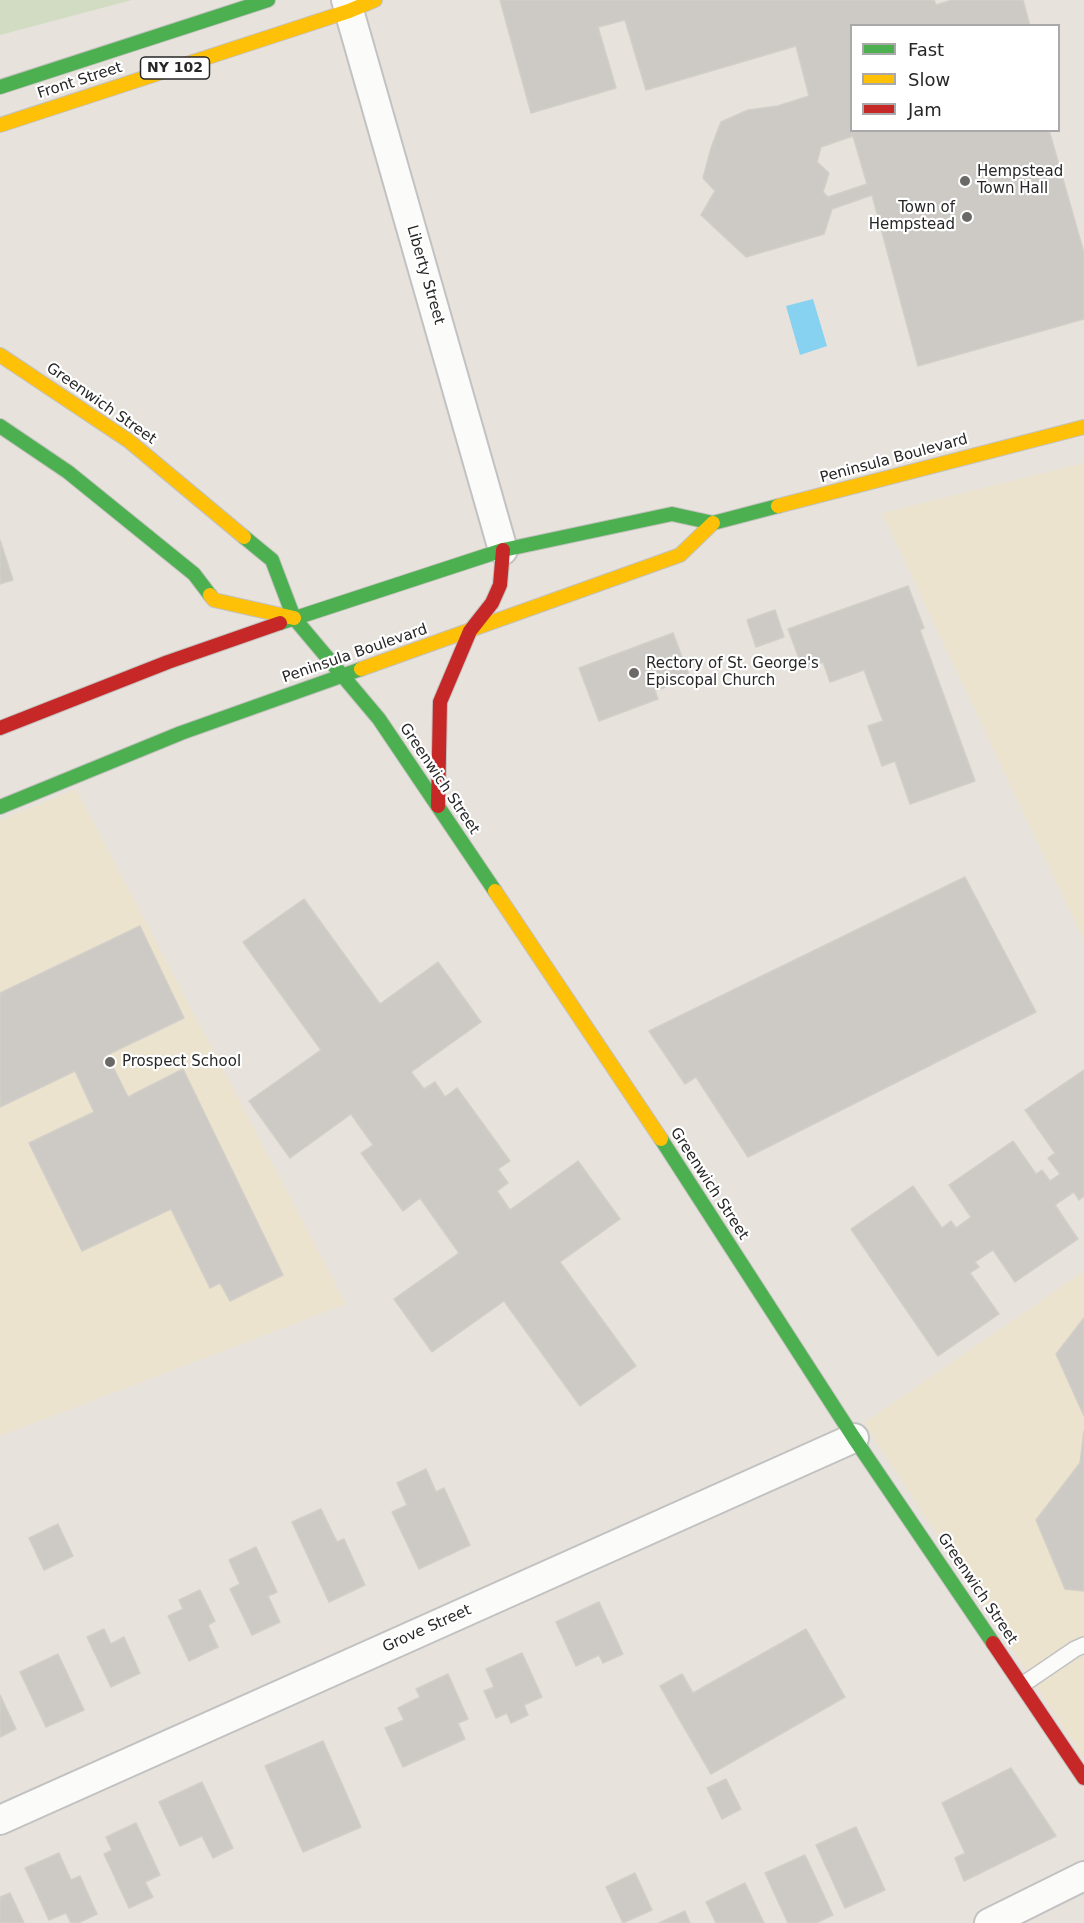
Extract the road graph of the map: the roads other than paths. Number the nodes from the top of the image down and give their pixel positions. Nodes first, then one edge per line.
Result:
1 (268, 0) edge
2 (375, 0) edge
3 (348, 6) edge
4 (0, 87) edge
5 (0, 124) edge
6 (0, 355) edge
7 (0, 426) edge
8 (1084, 427) edge
9 (713, 523) junction
10 (503, 550) junction
11 (294, 618) junction
12 (470, 631) junction
13 (343, 676) junction
14 (0, 728) edge
15 (438, 806) junction
16 (0, 807) edge
17 (854, 1438) junction
18 (1084, 1645) edge
19 (1022, 1685) junction
20 (1084, 1778) edge
21 (0, 1820) edge
22 (1084, 1876) edge
23 (988, 1923) edge

1 - 4 main road, Front Street / NY 102
2 - 3 main road, Front Street / NY 102
3 - 5 main road, Front Street / NY 102
3 - 10 street, Liberty Street
6 - 11 main road, Greenwich Street
7 - 11 main road
8 - 9 main road, Peninsula Boulevard
9 - 10 main road, Peninsula Boulevard
9 - 12 main road, Peninsula Boulevard
10 - 11 main road, Peninsula Boulevard
10 - 12 main road
11 - 13 main road, Greenwich Street
11 - 14 main road, Peninsula Boulevard
12 - 13 main road, Peninsula Boulevard
12 - 15 main road
13 - 15 main road, Greenwich Street
13 - 16 main road, Peninsula Boulevard
15 - 17 main road, Greenwich Street
17 - 19 main road, Greenwich Street
17 - 21 street, Grove Street
18 - 19 lane
19 - 20 main road, Greenwich Street
22 - 23 street

